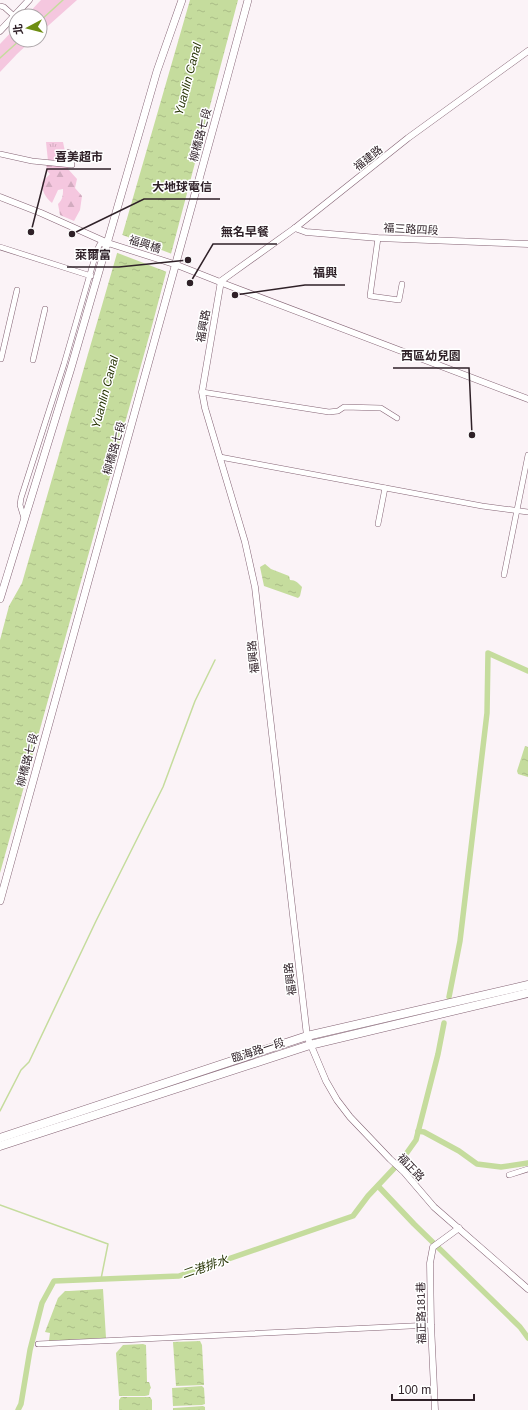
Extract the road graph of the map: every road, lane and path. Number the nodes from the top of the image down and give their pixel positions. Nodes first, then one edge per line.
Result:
1 (29, 0) edge
2 (182, 0) edge
3 (248, 0) edge
4 (22, 8) edge
5 (8, 22) edge
6 (0, 31) edge
7 (528, 51) edge
8 (69, 152) dead end
9 (0, 154) edge
10 (0, 197) edge
11 (294, 228) junction
12 (378, 238) junction
13 (108, 243) junction
14 (528, 244) edge
15 (0, 247) edge
16 (177, 265) junction
17 (90, 276) junction
18 (221, 281) junction
19 (402, 284) dead end
20 (17, 290) dead end
21 (45, 309) dead end
22 (1, 359) edge
23 (34, 360) dead end
24 (202, 392) junction
25 (528, 399) edge
26 (397, 418) dead end
27 (528, 455) edge
28 (220, 457) junction
29 (385, 488) junction
30 (517, 510) junction
31 (528, 512) edge
32 (24, 518) junction
33 (378, 524) dead end
34 (504, 575) dead end
35 (0, 599) edge
36 (0, 901) edge
37 (528, 985) edge
38 (528, 993) edge
39 (307, 1036) junction
40 (310, 1045) junction
41 (0, 1138) edge
42 (0, 1146) edge
43 (528, 1169) edge
44 (509, 1175) dead end
45 (459, 1228) junction
46 (528, 1289) edge
47 (431, 1325) junction
48 (38, 1344) dead end
49 (436, 1410) edge

1 - 4 street
2 - 13 main road
3 - 16 main road, 柳橋路七段
5 - 6 street
7 - 11 street, 福建路
8 - 9 street
10 - 13 street, 福興橋
11 - 12 street, 福三路四段
11 - 18 street, 福建路
12 - 14 street, 福三路四段
12 - 19 street
13 - 16 street, 福興橋
13 - 17 street
13 - 32 main road
15 - 17 street
16 - 18 street, 福興橋
16 - 36 main road, 柳橋路七段
17 - 32 street
18 - 24 street, 福興路
18 - 25 street, 福興橋
20 - 22 street
21 - 23 street
24 - 26 street
24 - 28 street, 福興路
27 - 30 street
28 - 29 street
28 - 39 street, 福興路
29 - 30 street
29 - 33 street
30 - 31 street
30 - 34 street
32 - 35 main road
37 - 39 main road, 臨海路一段
38 - 40 main road, 臨海路一段
39 - 40 street, 福正路
39 - 41 main road, 臨海路一段
40 - 42 main road, 臨海路一段
40 - 45 street, 福正路
43 - 44 street
45 - 46 street, 福正路
45 - 47 street, 福正路181巷
47 - 48 street
47 - 49 street, 福正路181巷

